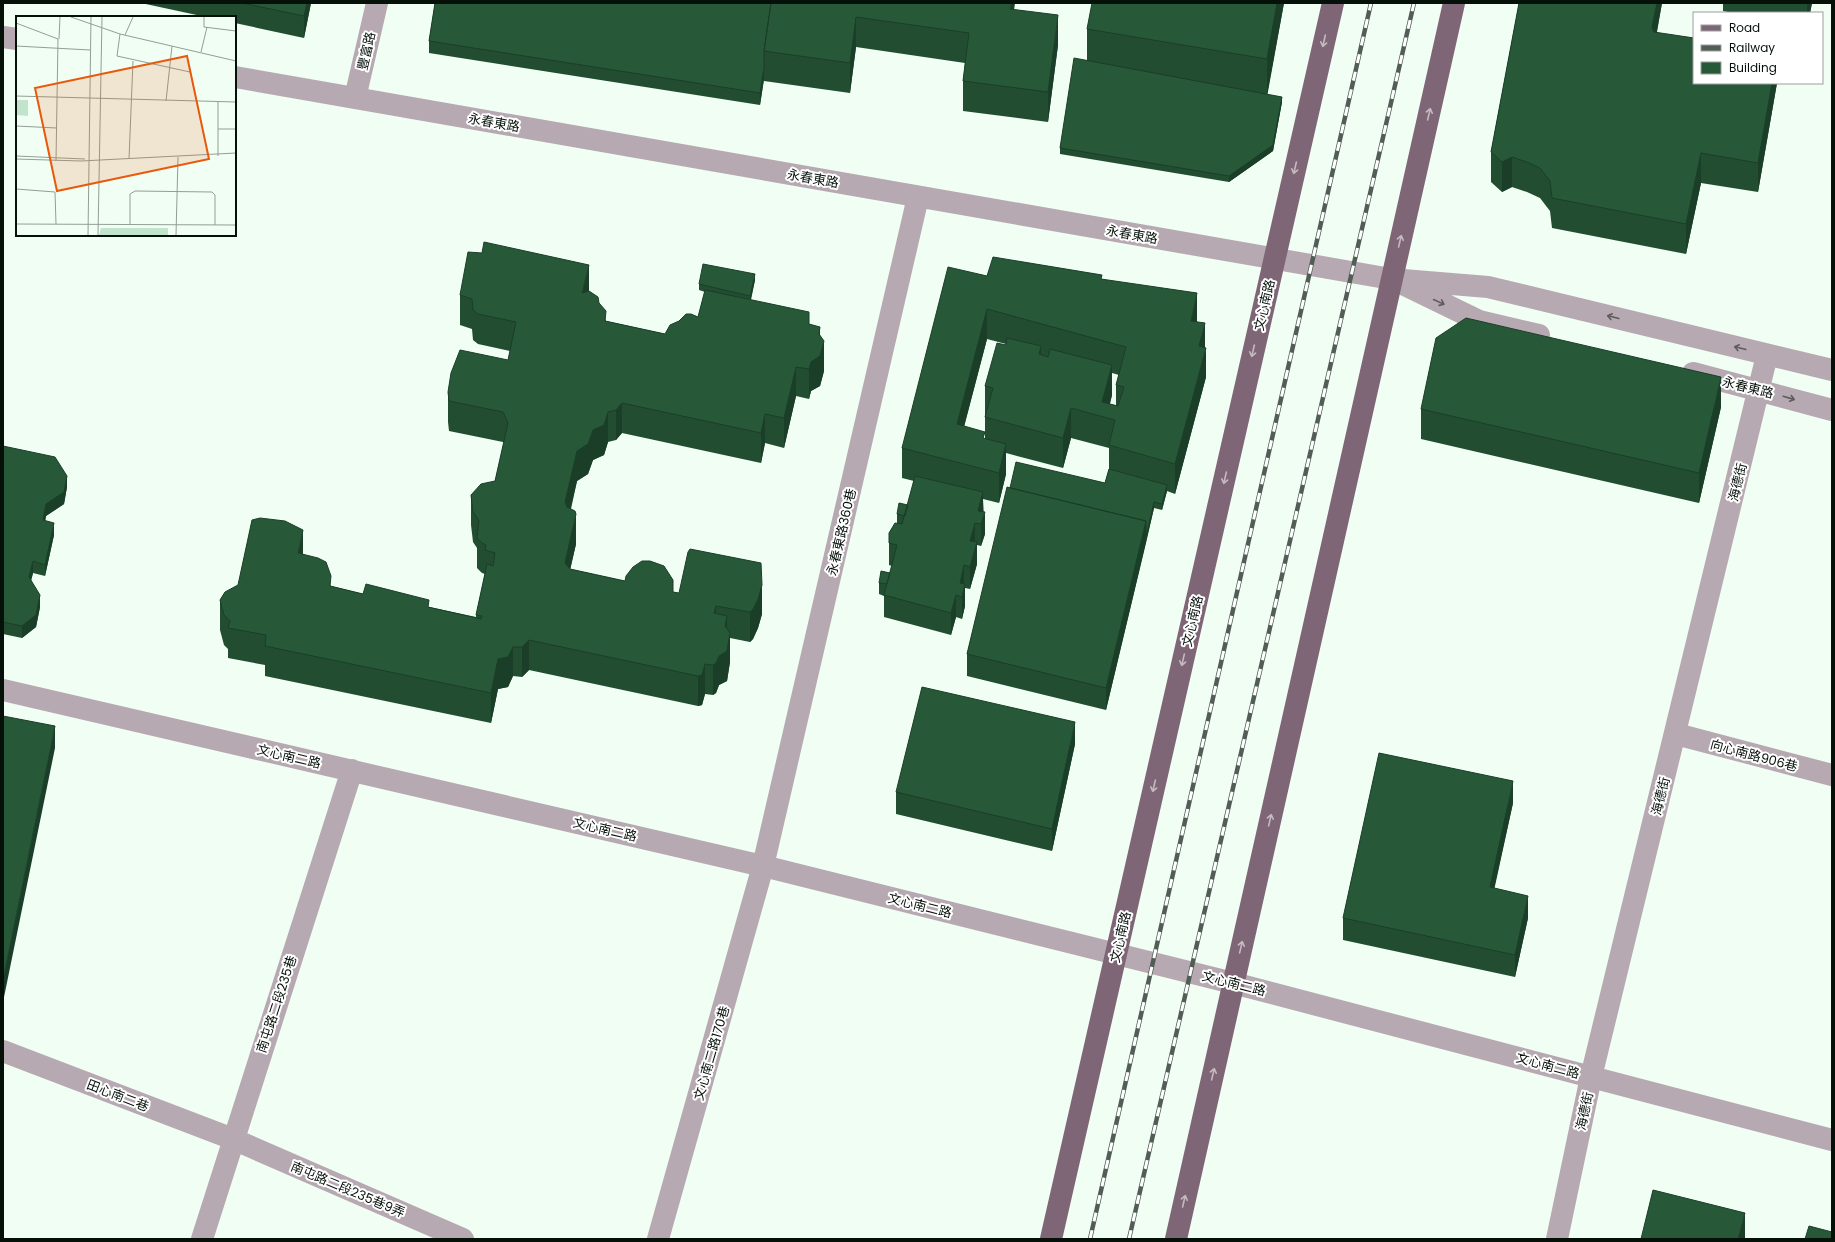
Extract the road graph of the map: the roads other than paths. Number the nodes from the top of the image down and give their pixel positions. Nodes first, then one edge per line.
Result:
1 (377, 3) edge
2 (1333, 3) edge
3 (1454, 3) edge
4 (3, 37) edge
5 (16, 39) edge
6 (236, 77) edge
7 (355, 98) junction
8 (918, 197) junction
9 (1274, 259) junction
10 (1392, 279) junction
11 (1555, 339) edge
12 (1766, 355) junction
13 (1676, 369) edge
14 (1832, 370) edge
15 (1759, 390) junction
16 (1832, 410) edge
17 (3, 690) edge
18 (1676, 734) junction
19 (352, 770) junction
20 (1832, 775) edge
21 (763, 866) junction
22 (1116, 954) junction
23 (1233, 983) junction
24 (3, 1051) edge
25 (1591, 1077) junction
26 (233, 1139) junction
27 (1832, 1140) edge
28 (202, 1239) edge
29 (463, 1239) edge
30 (658, 1239) edge
31 (1051, 1239) edge
32 (1176, 1239) edge
33 (1557, 1239) edge

1 - 7 street, 豐富路
2 -> 9 main road, 文心南路
10 -> 3 main road
4 - 5 street
6 - 7 street, 永春東路
7 - 8 street, 永春東路
8 - 9 street, 永春東路
8 - 21 street, 永春東路360巷
9 - 10 street, 永春東路
9 -> 22 main road, 文心南路
10 -> 11 street, 永春東路
12 -> 10 street, 永春東路
23 -> 10 main road
12 - 14 street, 永春東路
12 - 15 street, 海德街
13 - 15 street, 永春東路
15 -> 16 street, 永春東路
15 - 18 street, 海德街
17 - 19 street, 文心南二路
18 - 20 street, 向心南路906巷
18 - 25 street, 海德街
19 - 21 street, 文心南二路
19 - 26 street, 南屯路二段235巷
21 - 22 street, 文心南二路
21 - 30 street, 文心南二路170巷
22 - 23 street, 文心南二路
22 - 31 main road, 文心南路
23 - 25 street, 文心南二路
32 -> 23 main road
24 - 26 street, 田心南二巷
25 - 27 street, 文心南二路
25 - 33 street, 海德街
26 - 28 street, 南屯路二段235巷
26 - 29 street, 南屯路二段235巷9弄

